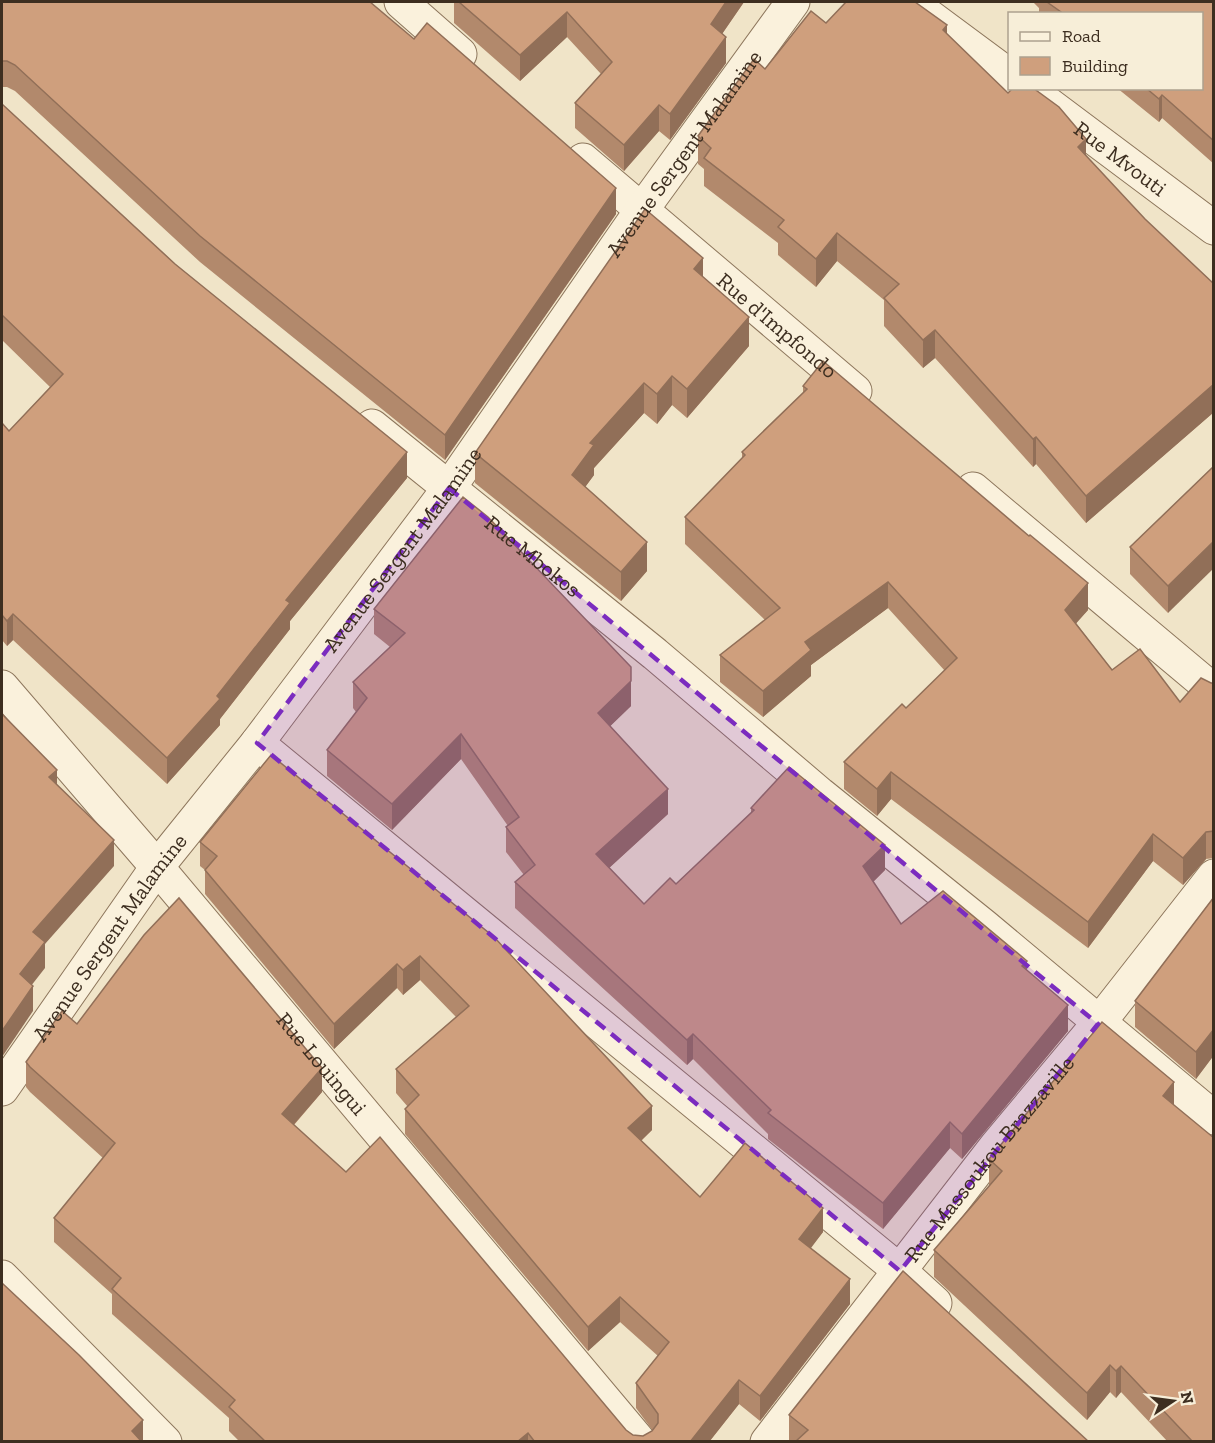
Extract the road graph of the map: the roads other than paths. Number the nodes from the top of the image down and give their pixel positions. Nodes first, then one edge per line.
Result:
1 (401, 2) edge
2 (793, 2) edge
3 (910, 2) edge
4 (481, 71) edge
5 (1008, 75) edge
6 (1030, 90) edge
7 (561, 141) edge
8 (641, 211) junction
9 (1214, 228) edge
10 (350, 408) edge
11 (877, 409) edge
12 (950, 470) edge
13 (449, 488) junction
14 (2, 687) edge
15 (1214, 691) edge
16 (257, 743) junction
17 (157, 867) junction
18 (1214, 876) edge
19 (1098, 1024) junction
20 (2, 1089) edge
21 (1214, 1118) edge
22 (900, 1271) junction
23 (2, 1278) edge
24 (961, 1328) edge
25 (165, 1442) edge
26 (640, 1442) edge
27 (767, 1442) edge

1 - 4 street
2 - 8 street, Avenue Sergent Malamine
3 - 5 street
6 - 9 street, Rue Mvouti
7 - 8 street, Rue d'Impfondo
8 - 11 street, Rue d'Impfondo
8 - 13 street, Avenue Sergent Malamine
10 - 13 street, Rue Mbokos
12 - 15 street
13 - 16 street, Avenue Sergent Malamine
13 - 19 street, Rue Mbokos
14 - 17 street, Rue Louingui
16 - 17 street, Avenue Sergent Malamine
16 - 22 street
17 - 20 street, Avenue Sergent Malamine
17 - 26 street, Rue Louingui
18 - 19 street, Rue Massoukou Brazzaville
19 - 21 street, Rue Mbokos
19 - 22 street, Rue Massoukou Brazzaville
22 - 24 street
22 - 27 street, Rue Massoukou Brazzaville
23 - 25 street

